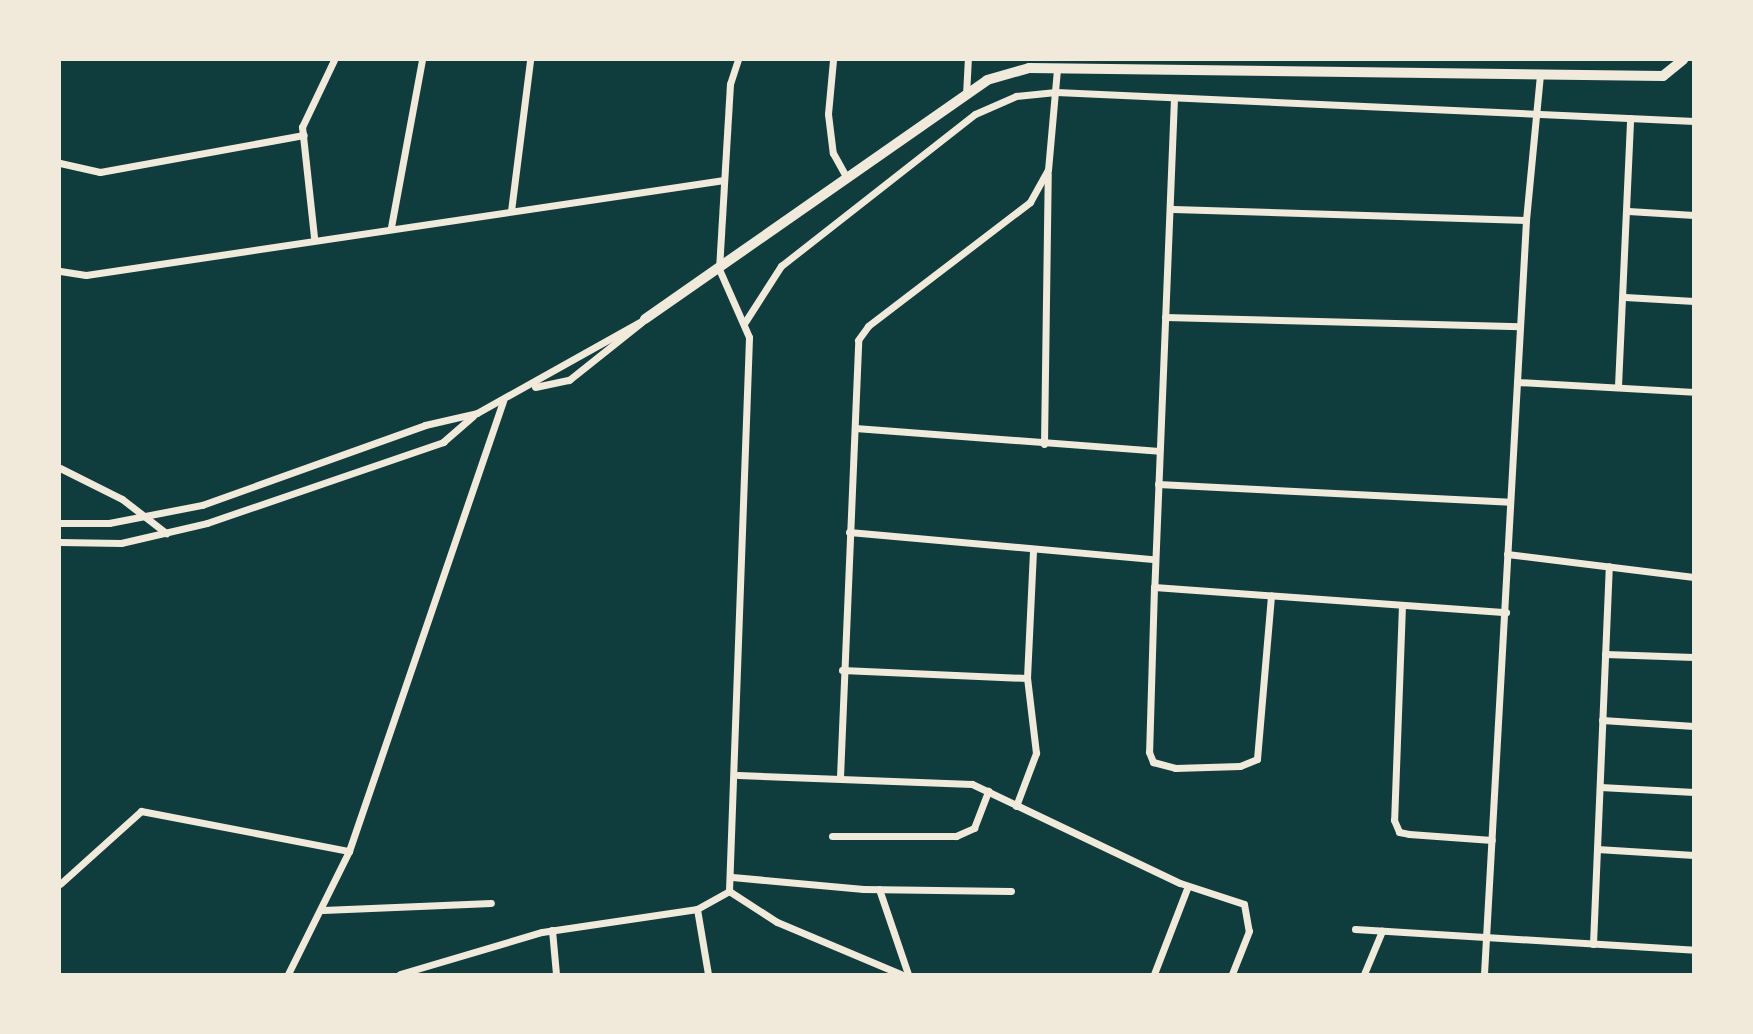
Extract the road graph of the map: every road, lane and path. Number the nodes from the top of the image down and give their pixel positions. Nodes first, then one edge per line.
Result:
1 (334, 60) edge
2 (422, 60) edge
3 (530, 60) edge
4 (738, 60) edge
5 (833, 60) edge
6 (968, 60) edge
7 (1147, 60) edge
8 (1239, 60) edge
9 (1683, 60) edge
10 (1030, 64) edge
11 (1056, 69) junction
12 (1146, 72) junction
13 (1237, 74) junction
14 (1540, 75) junction
15 (1056, 92) junction
16 (966, 95) junction
17 (1174, 98) junction
18 (1538, 115) junction
19 (1630, 118) junction
20 (1693, 121) edge
21 (304, 135) junction
22 (60, 163) edge
23 (1048, 170) junction
24 (846, 176) junction
25 (724, 180) junction
26 (1173, 209) junction
27 (511, 211) junction
28 (1628, 211) junction
29 (1693, 215) edge
30 (1526, 220) junction
31 (391, 227) junction
32 (314, 237) junction
33 (719, 269) junction
34 (60, 271) edge
35 (1625, 297) junction
36 (1693, 300) edge
37 (1165, 317) junction
38 (645, 319) junction
39 (745, 322) junction
40 (1520, 326) junction
41 (1517, 382) junction
42 (1619, 386) junction
43 (528, 389) junction
44 (1693, 392) edge
45 (503, 401) junction
46 (477, 413) junction
47 (855, 428) junction
48 (1044, 444) junction
49 (1158, 450) junction
50 (60, 468) edge
51 (1158, 484) junction
52 (1510, 502) junction
53 (148, 518) junction
54 (60, 523) edge
55 (849, 532) junction
56 (166, 533) junction
57 (60, 542) edge
58 (1033, 551) junction
59 (1507, 554) junction
60 (1153, 559) junction
61 (1609, 566) junction
62 (1693, 577) edge
63 (1154, 587) junction
64 (1271, 596) junction
65 (1402, 605) junction
66 (1506, 612) junction
67 (1605, 654) junction
68 (1693, 657) edge
69 (842, 670) junction
70 (1027, 678) junction
71 (1602, 720) junction
72 (1693, 726) edge
73 (737, 775) junction
74 (840, 777) junction
75 (1600, 787) junction
76 (988, 791) junction
77 (1693, 792) edge
78 (1016, 806) junction
79 (832, 836) dead end
80 (1492, 840) junction
81 (1597, 849) junction
82 (349, 851) junction
83 (1693, 855) edge
84 (732, 877) junction
85 (60, 884) edge
86 (1188, 886) junction
87 (879, 889) junction
88 (729, 891) junction
89 (1011, 891) dead end
90 (491, 903) dead end
91 (696, 909) junction
92 (323, 910) junction
93 (1355, 929) dead end
94 (552, 930) junction
95 (1382, 931) junction
96 (1486, 937) junction
97 (1593, 944) junction
98 (1693, 950) edge
99 (288, 975) edge
100 (400, 975) edge
101 (556, 975) edge
102 (708, 975) edge
103 (901, 975) edge
104 (908, 975) edge
105 (1154, 975) edge
106 (1232, 975) edge
107 (1364, 975) edge
108 (1484, 975) edge

1 - 21 street
2 - 31 street
3 - 27 street
4 - 25 street
5 - 24 street
6 - 16 street
7 - 12 street
8 - 13 street
9 - 14 main road
10 - 11 main road
10 - 16 main road
11 - 12 main road
11 - 15 street
12 - 13 main road
13 - 14 main road
14 - 18 street
15 - 17 street
15 - 23 street
15 - 39 street
16 - 24 main road
17 - 18 street
17 - 26 street
18 - 19 street
18 - 30 street
19 - 20 street
19 - 28 street
21 - 22 street
21 - 32 street
23 - 47 street
23 - 48 street
24 - 33 main road
25 - 27 street
25 - 33 street
26 - 30 street
26 - 37 street
27 - 31 street
28 - 29 street
28 - 35 street
30 - 40 street
31 - 32 street
32 - 34 street
33 - 38 main road
33 - 39 street
35 - 36 street
35 - 42 street
37 - 40 street
37 - 49 street
38 - 43 street
38 - 43 street
39 - 73 street
40 - 41 street
41 - 42 street
41 - 52 street
42 - 44 street
43 - 45 street
45 - 46 street
45 - 82 street
46 - 53 street
46 - 56 street
47 - 48 street
47 - 55 street
48 - 49 street
49 - 51 street
50 - 53 street
51 - 52 street
51 - 60 street
52 - 59 street
53 - 54 street
53 - 56 street
55 - 58 street
55 - 69 street
56 - 57 street
58 - 60 street
58 - 70 street
59 - 61 street
59 - 66 street
60 - 63 street
61 - 62 street
61 - 67 street
63 - 64 street
63 - 64 street
64 - 65 street
65 - 66 street
65 - 80 street
66 - 80 street
67 - 68 street
67 - 71 street
69 - 70 street
69 - 74 street
70 - 78 street
71 - 72 street
71 - 75 street
73 - 74 street
73 - 84 street
74 - 76 street
75 - 77 street
75 - 81 street
76 - 78 street
76 - 79 street
78 - 86 street
80 - 96 street
81 - 83 street
81 - 97 street
82 - 85 street
82 - 92 street
84 - 87 street
84 - 88 street
86 - 105 street
86 - 106 street
87 - 89 street
87 - 104 street
88 - 91 street
88 - 103 street
90 - 92 street
91 - 94 street
91 - 102 street
92 - 99 street
93 - 95 street
94 - 100 street
94 - 101 street
95 - 96 street
95 - 107 street
96 - 97 street
96 - 108 street
97 - 98 street

